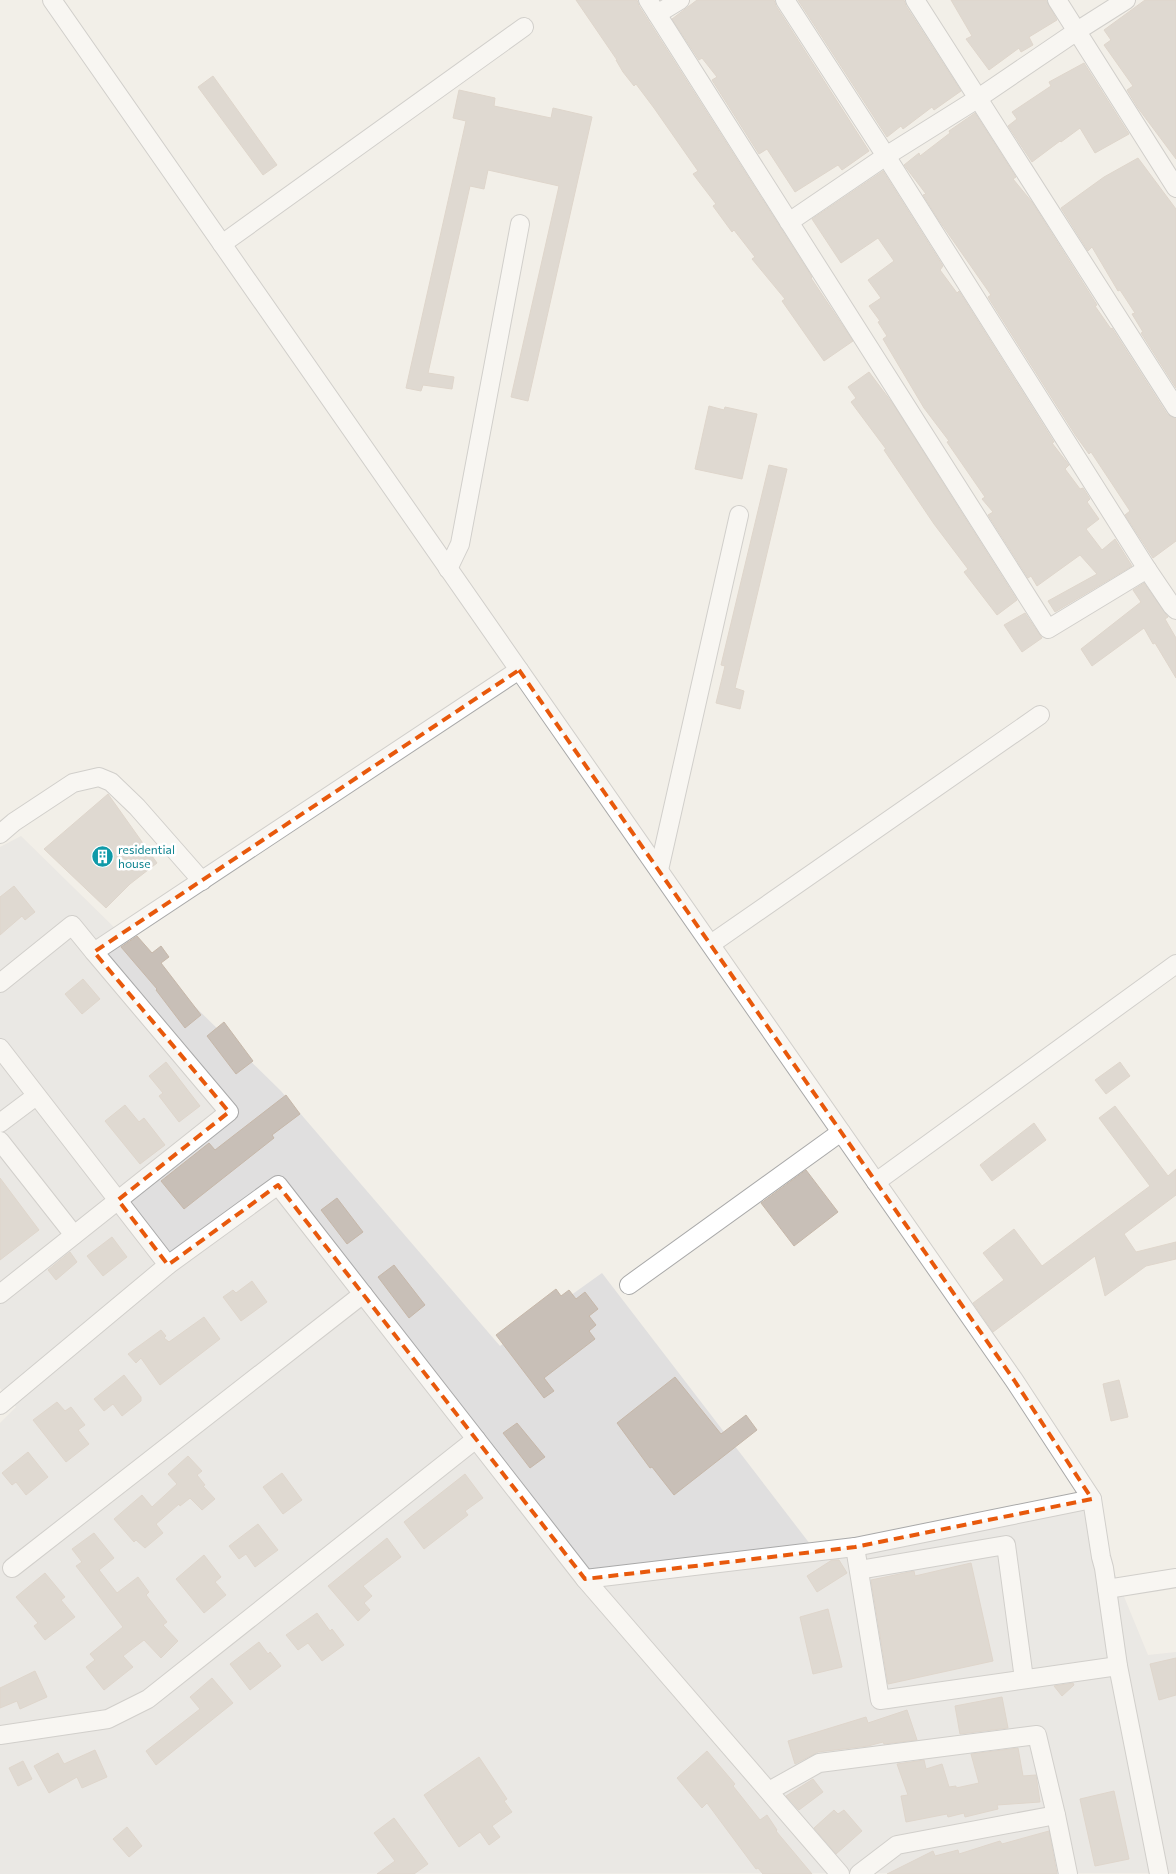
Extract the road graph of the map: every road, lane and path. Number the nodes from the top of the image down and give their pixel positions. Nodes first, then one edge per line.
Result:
1 (52, 0) edge
2 (680, 0) edge
3 (785, 0) edge
4 (915, 0) edge
5 (1057, 0) edge
6 (1126, 0) edge
7 (652, 7) edge
8 (524, 27) dead end
9 (1077, 31) junction
10 (977, 99) junction
11 (886, 156) junction
12 (1176, 188) edge
13 (789, 222) junction
14 (520, 224) dead end
15 (222, 244) junction
16 (1176, 408) edge
17 (739, 515) dead end
18 (448, 569) junction
19 (1147, 569) junction
20 (1176, 610) edge
21 (519, 670) junction
22 (1040, 716) dead end
23 (0, 834) edge
24 (658, 870) junction
25 (202, 881) junction
26 (711, 944) junction
27 (94, 952) junction
28 (1176, 964) edge
29 (0, 983) edge
30 (0, 1048) edge
31 (36, 1096) junction
32 (0, 1123) edge
33 (841, 1132) junction
34 (0, 1141) edge
35 (876, 1182) junction
36 (118, 1200) junction
37 (74, 1235) junction
38 (168, 1266) junction
39 (629, 1285) dead end
40 (2, 1288) edge
41 (363, 1294) junction
42 (0, 1405) edge
43 (476, 1439) junction
44 (1092, 1499) junction
45 (855, 1547) junction
46 (12, 1568) dead end
47 (859, 1570) junction
48 (1176, 1578) edge
49 (585, 1579) junction
50 (1107, 1589) junction
51 (1118, 1666) junction
52 (1024, 1679) junction
53 (0, 1735) edge
54 (769, 1791) junction
55 (1056, 1815) junction
56 (840, 1874) edge
57 (859, 1874) edge
58 (1068, 1874) edge
59 (1159, 1874) edge

1 - 15 street
2 - 7 street
3 - 11 street
4 - 10 street
5 - 9 street
6 - 9 street
7 - 13 street
8 - 15 street
9 - 10 street
9 - 12 street
10 - 11 street
10 - 16 street
11 - 13 street
11 - 19 street
13 - 19 street
14 - 18 street
15 - 18 street
17 - 24 street
18 - 21 street
19 - 20 street
21 - 24 street
21 - 25 street
22 - 26 street
23 - 25 street
24 - 26 street
25 - 27 street
26 - 33 street
27 - 29 street
27 - 36 street
28 - 35 street
30 - 31 street
31 - 32 street
31 - 36 street
33 - 35 street
33 - 39 street
34 - 37 street
35 - 44 street
36 - 37 street
36 - 38 street
37 - 40 street
38 - 41 street
38 - 42 street
41 - 43 street
41 - 46 street
43 - 49 street
43 - 53 street
44 - 45 street
44 - 50 street
45 - 47 street
45 - 49 street
47 - 52 street
47 - 52 street
48 - 50 street
49 - 54 street
50 - 51 street
51 - 52 street
51 - 59 street
54 - 55 street
54 - 56 street
55 - 57 street
55 - 58 street

